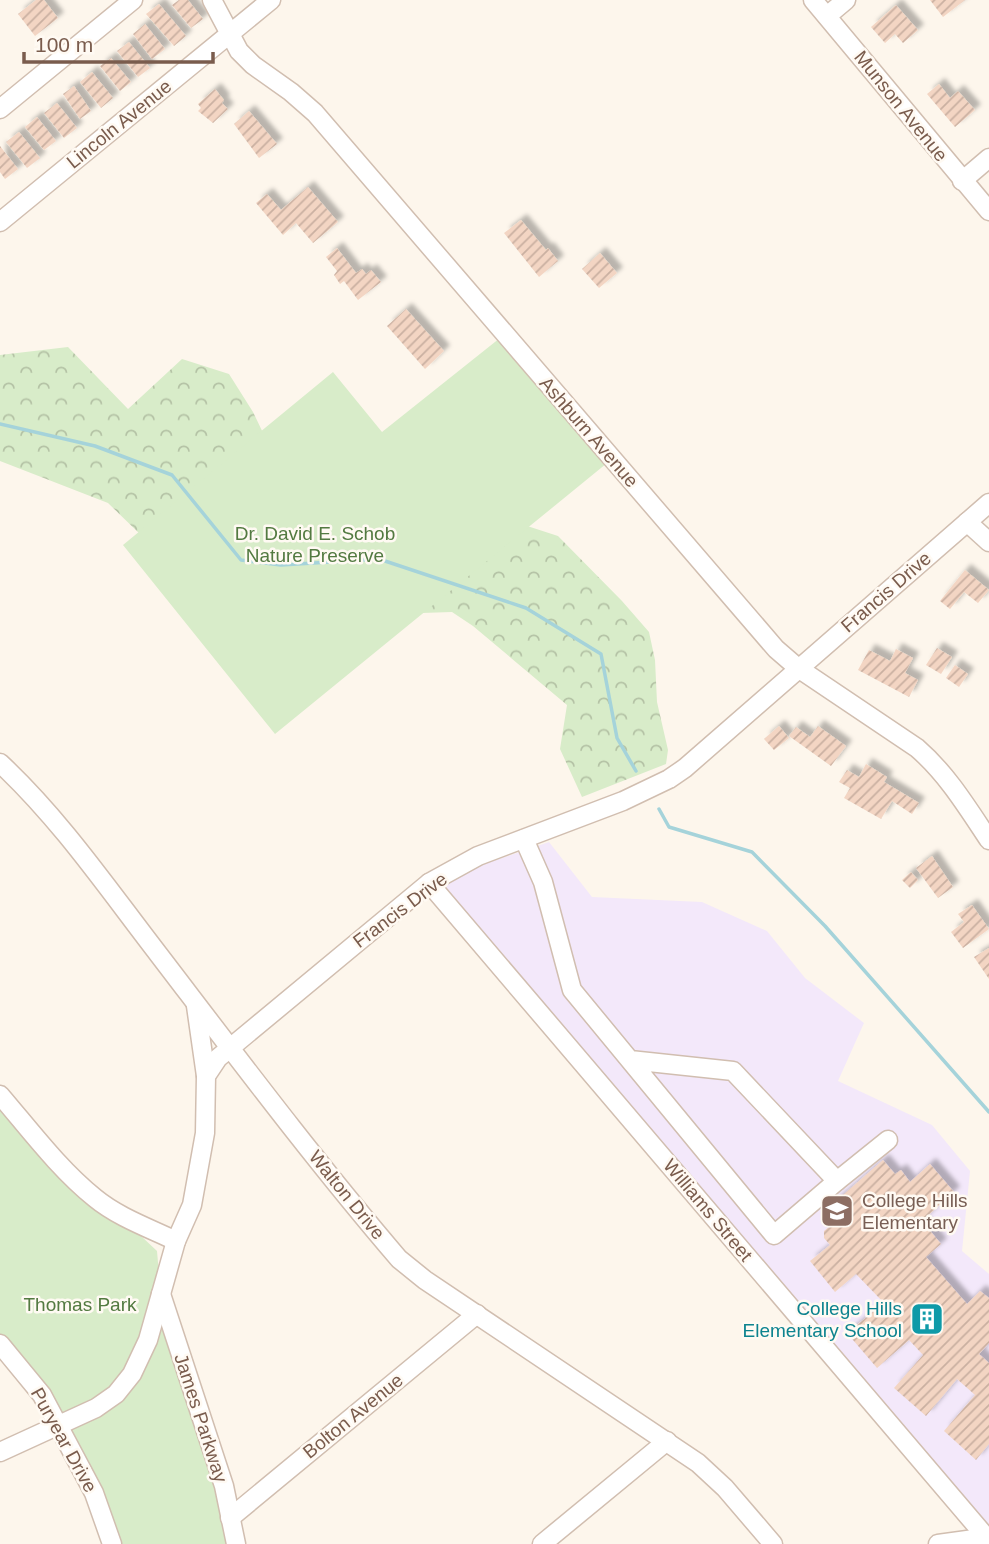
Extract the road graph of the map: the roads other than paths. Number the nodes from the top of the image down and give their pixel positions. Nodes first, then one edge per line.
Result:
1 (133, 0) edge
2 (212, 0) edge
3 (271, 0) edge
4 (813, 0) edge
5 (846, 0) edge
6 (827, 16) junction
7 (230, 33) junction
8 (0, 109) edge
9 (989, 158) edge
10 (962, 181) junction
11 (989, 211) edge
12 (0, 222) edge
13 (989, 503) edge
14 (967, 522) junction
15 (989, 541) edge
16 (798, 668) junction
17 (0, 763) edge
18 (524, 839) junction
19 (989, 840) edge
20 (429, 883) junction
21 (195, 1003) junction
22 (229, 1047) junction
23 (630, 1060) junction
24 (206, 1076) junction
25 (0, 1095) edge
26 (888, 1140) dead end
27 (837, 1181) junction
28 (176, 1241) junction
29 (162, 1294) junction
30 (477, 1314) junction
31 (0, 1344) edge
32 (59, 1427) junction
33 (667, 1441) junction
34 (0, 1452) edge
35 (230, 1518) junction
36 (988, 1537) edge
37 (112, 1544) edge
38 (236, 1544) edge
39 (542, 1544) edge
40 (773, 1544) edge
41 (938, 1544) edge

1 - 8 street
2 - 7 street, Ashburn Avenue
3 - 7 street, Lincoln Avenue
4 - 6 street, Munson Avenue
5 - 6 street
6 - 10 street, Munson Avenue
7 - 12 street, Lincoln Avenue
7 - 16 street, Ashburn Avenue
9 - 10 street
10 - 11 street, Munson Avenue
13 - 14 street, Francis Drive
14 - 15 street
14 - 16 street, Francis Drive
16 - 18 street, Francis Drive
16 - 19 street, Ashburn Avenue
17 - 21 street, Walton Drive
18 - 20 street, Francis Drive
18 - 23 street
20 - 22 street, Francis Drive
20 - 36 street, Williams Street
21 - 22 street, Walton Drive
21 - 24 street
22 - 24 street, Francis Drive
22 - 30 street, Walton Drive
23 - 27 street
23 - 27 street
24 - 28 street
25 - 28 street
26 - 27 street
28 - 29 street
29 - 32 street
29 - 35 street, James Parkway
30 - 33 street, Walton Drive
30 - 35 street, Bolton Avenue
31 - 32 street, Puryear Drive
32 - 34 street
32 - 37 street, Puryear Drive
33 - 39 street
33 - 40 street, Walton Drive
35 - 38 street, James Parkway
36 - 41 street

